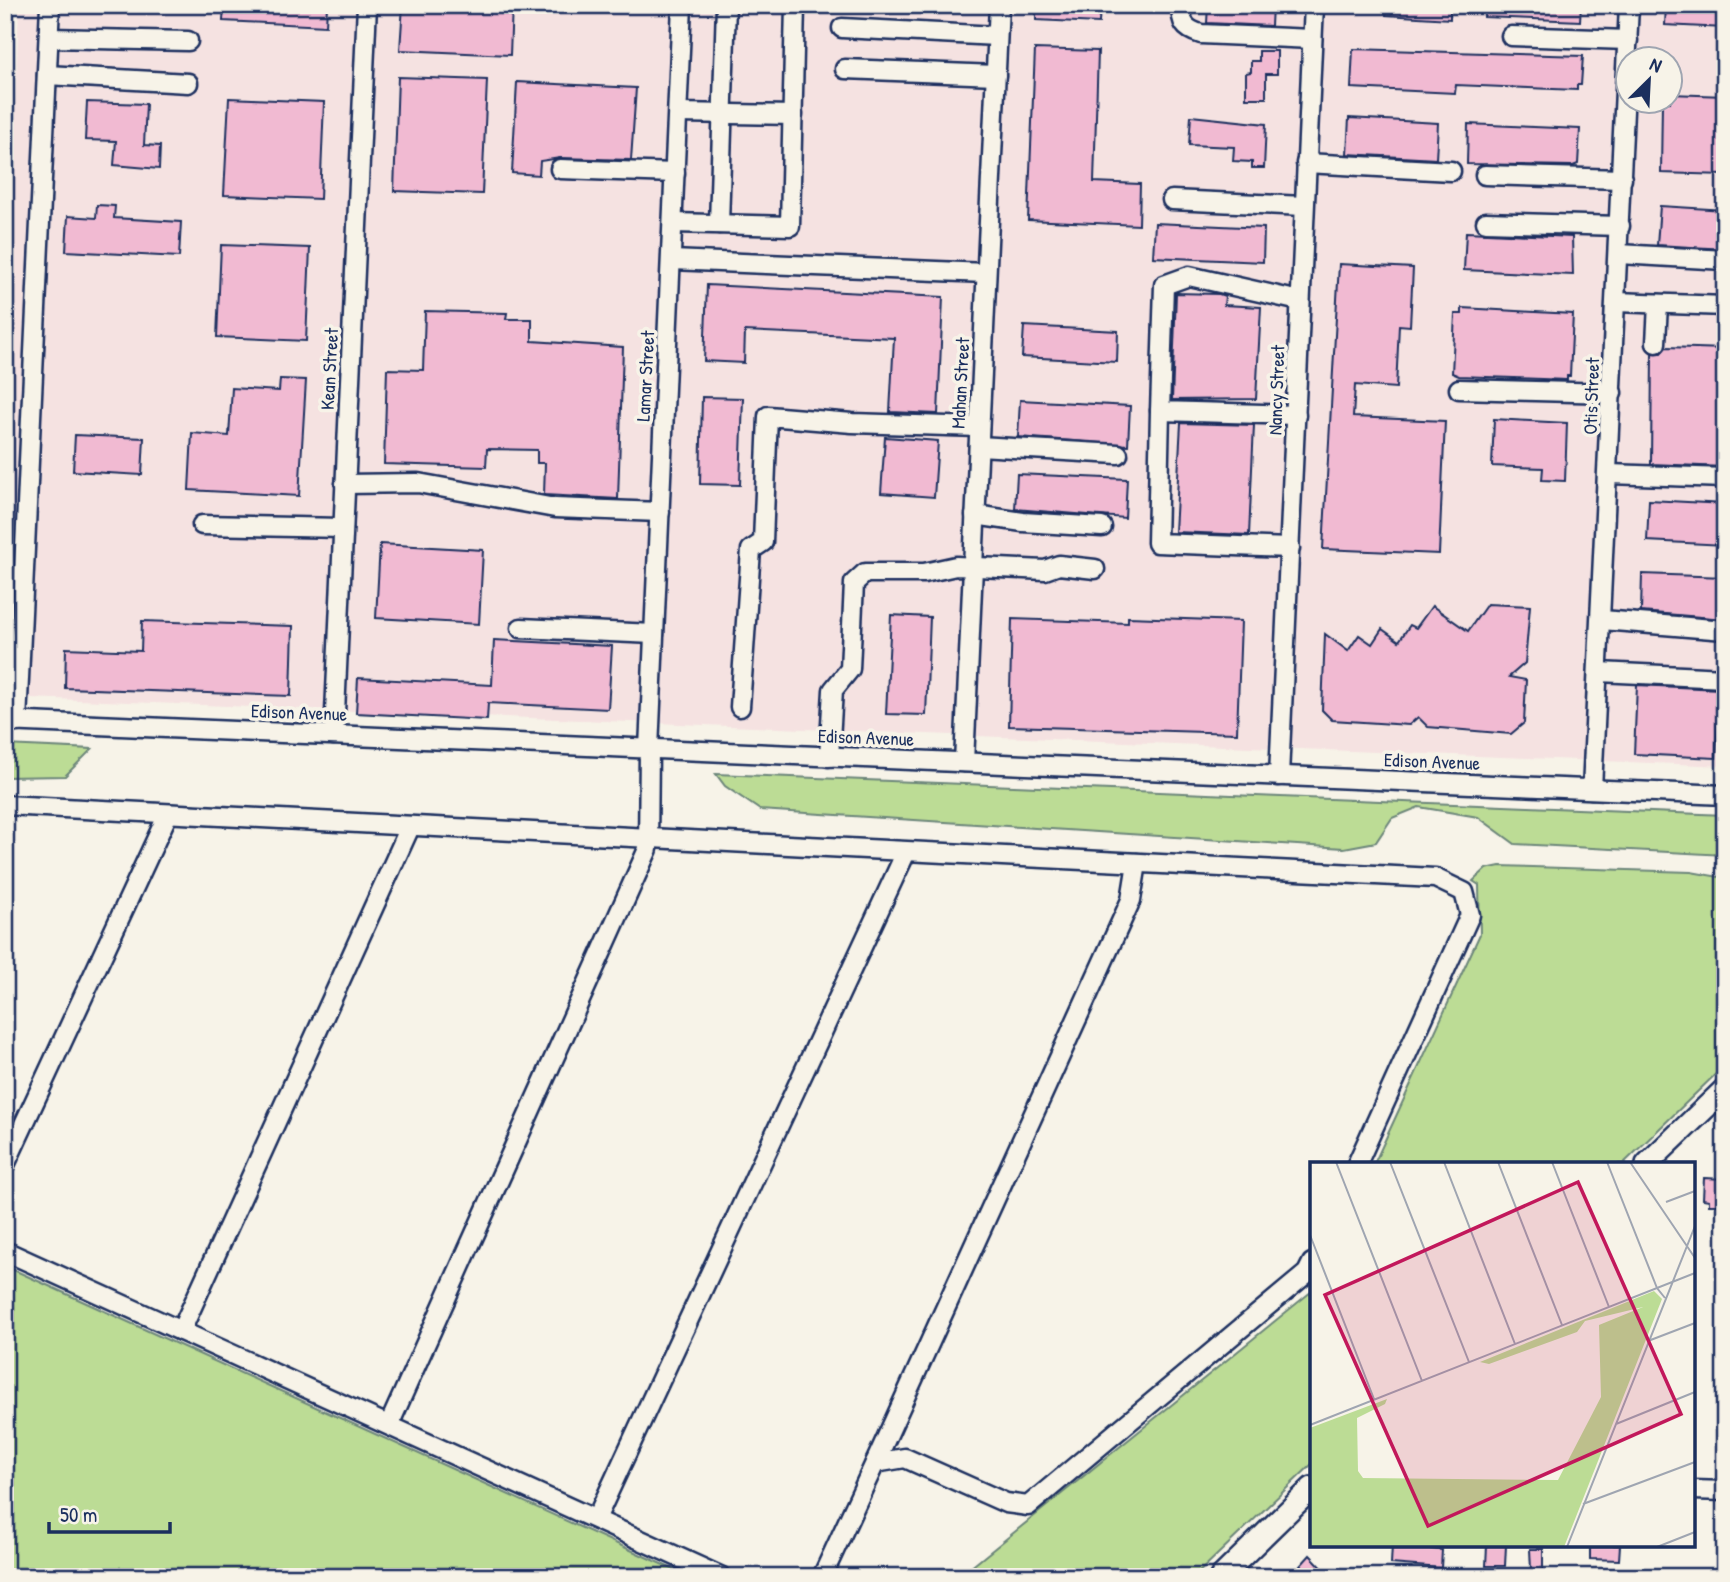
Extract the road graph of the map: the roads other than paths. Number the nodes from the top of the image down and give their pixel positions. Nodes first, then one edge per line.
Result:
1 (50, 5) edge
2 (367, 5) edge
3 (682, 5) edge
4 (726, 5) edge
5 (795, 5) edge
6 (999, 5) edge
7 (1181, 5) edge
8 (1314, 5) edge
9 (1629, 5) edge
10 (842, 29) dead end
11 (997, 36) junction
12 (1511, 36) dead end
13 (49, 38) junction
14 (1312, 39) junction
15 (1628, 40) junction
16 (188, 41) dead end
17 (845, 69) dead end
18 (47, 75) junction
19 (996, 75) junction
20 (188, 83) dead end
21 (678, 113) junction
22 (722, 114) junction
23 (793, 115) junction
24 (1306, 163) junction
25 (560, 169) dead end
26 (1451, 171) dead end
27 (675, 173) junction
28 (1485, 175) dead end
29 (1622, 179) junction
30 (1172, 200) dead end
31 (1304, 206) junction
32 (1486, 222) dead end
33 (673, 223) junction
34 (719, 224) junction
35 (1620, 226) junction
36 (1619, 254) junction
37 (672, 260) junction
38 (1725, 260) edge
39 (986, 273) junction
40 (1300, 301) junction
41 (1616, 302) junction
42 (1658, 304) junction
43 (1725, 306) edge
44 (1656, 343) dead end
45 (1459, 389) dead end
46 (1612, 393) junction
47 (1160, 411) junction
48 (1296, 415) junction
49 (979, 427) junction
50 (979, 446) junction
51 (1118, 454) dead end
52 (1609, 474) junction
53 (1725, 478) edge
54 (345, 484) junction
55 (660, 512) junction
56 (975, 515) junction
57 (202, 525) dead end
58 (1102, 527) dead end
59 (343, 528) junction
60 (1290, 548) junction
61 (974, 567) junction
62 (1095, 569) dead end
63 (1602, 620) junction
64 (521, 628) dead end
65 (1725, 630) edge
66 (654, 634) junction
67 (1599, 672) junction
68 (1725, 678) edge
69 (740, 707) dead end
70 (11, 722) edge
71 (334, 735) junction
72 (649, 749) junction
73 (830, 757) junction
74 (964, 762) junction
75 (1279, 776) junction
76 (1592, 789) junction
77 (1725, 795) edge
78 (5, 805) edge
79 (168, 814) junction
80 (410, 827) junction
81 (648, 839) junction
82 (906, 852) junction
83 (1137, 863) junction
84 (1725, 1089) edge
85 (1358, 1162) edge
86 (1649, 1162) edge
87 (5, 1165) edge
88 (5, 1251) edge
89 (1310, 1267) edge
90 (181, 1331) junction
91 (390, 1425) junction
92 (875, 1463) junction
93 (1310, 1490) edge
94 (1695, 1490) edge
95 (1725, 1491) edge
96 (596, 1519) junction
97 (722, 1577) edge
98 (822, 1577) edge
99 (1221, 1577) edge

1 - 13 street
2 - 54 street, Kean Street
3 - 21 street, Lamar Street
4 - 22 street
5 - 23 street
6 - 11 street, Mahan Street
7 - 14 street
8 - 14 street, Nancy Street
9 - 15 street, Otis Street
10 - 11 street
11 - 19 street, Mahan Street
12 - 15 street
13 - 16 street
13 - 18 street
14 - 24 street, Nancy Street
15 - 29 street, Otis Street
17 - 19 street
18 - 20 street
18 - 70 street
19 - 39 street, Mahan Street
21 - 22 street
21 - 27 street, Lamar Street
22 - 23 street
22 - 34 street
23 - 34 street
24 - 26 street
24 - 31 street, Nancy Street
25 - 27 street
27 - 33 street, Lamar Street
28 - 29 street
29 - 35 street, Otis Street
30 - 31 street
31 - 40 street, Nancy Street
32 - 35 street
33 - 34 street
33 - 37 street, Lamar Street
35 - 36 street, Otis Street
36 - 38 street
36 - 41 street, Otis Street
37 - 39 street
37 - 55 street, Lamar Street
39 - 49 street, Mahan Street
40 - 47 street
40 - 48 street, Nancy Street
41 - 42 street
41 - 46 street, Otis Street
42 - 43 street
42 - 44 street
45 - 46 street
46 - 52 street, Otis Street
47 - 48 street
47 - 60 street
48 - 60 street, Nancy Street
49 - 50 street, Mahan Street
49 - 69 street
50 - 51 street
50 - 56 street, Mahan Street
52 - 53 street
52 - 63 street, Otis Street
54 - 55 street
54 - 59 street, Kean Street
55 - 66 street, Lamar Street
56 - 58 street
56 - 61 street, Mahan Street
57 - 59 street
59 - 71 street, Kean Street
60 - 75 street, Nancy Street
61 - 62 street
61 - 73 street
61 - 74 street, Mahan Street
63 - 65 street
63 - 67 street, Otis Street
64 - 66 street
66 - 72 street, Lamar Street
67 - 68 street
67 - 76 street, Otis Street
70 - 71 street, Edison Avenue
71 - 72 street, Edison Avenue
72 - 73 street, Edison Avenue
72 - 81 street, Lamar Street
73 - 74 street, Edison Avenue
74 - 75 street, Edison Avenue
75 - 76 street, Edison Avenue
76 - 77 street, Edison Avenue
78 - 79 street
79 - 80 street
79 - 87 street
80 - 81 street
80 - 90 street
81 - 82 street
81 - 91 street, Lamar Street
82 - 83 street
82 - 96 street
83 - 85 street
83 - 92 street
84 - 86 main road
88 - 90 street
89 - 92 street
90 - 91 street
91 - 96 street
92 - 98 street
93 - 99 main road
94 - 95 street
96 - 97 street

